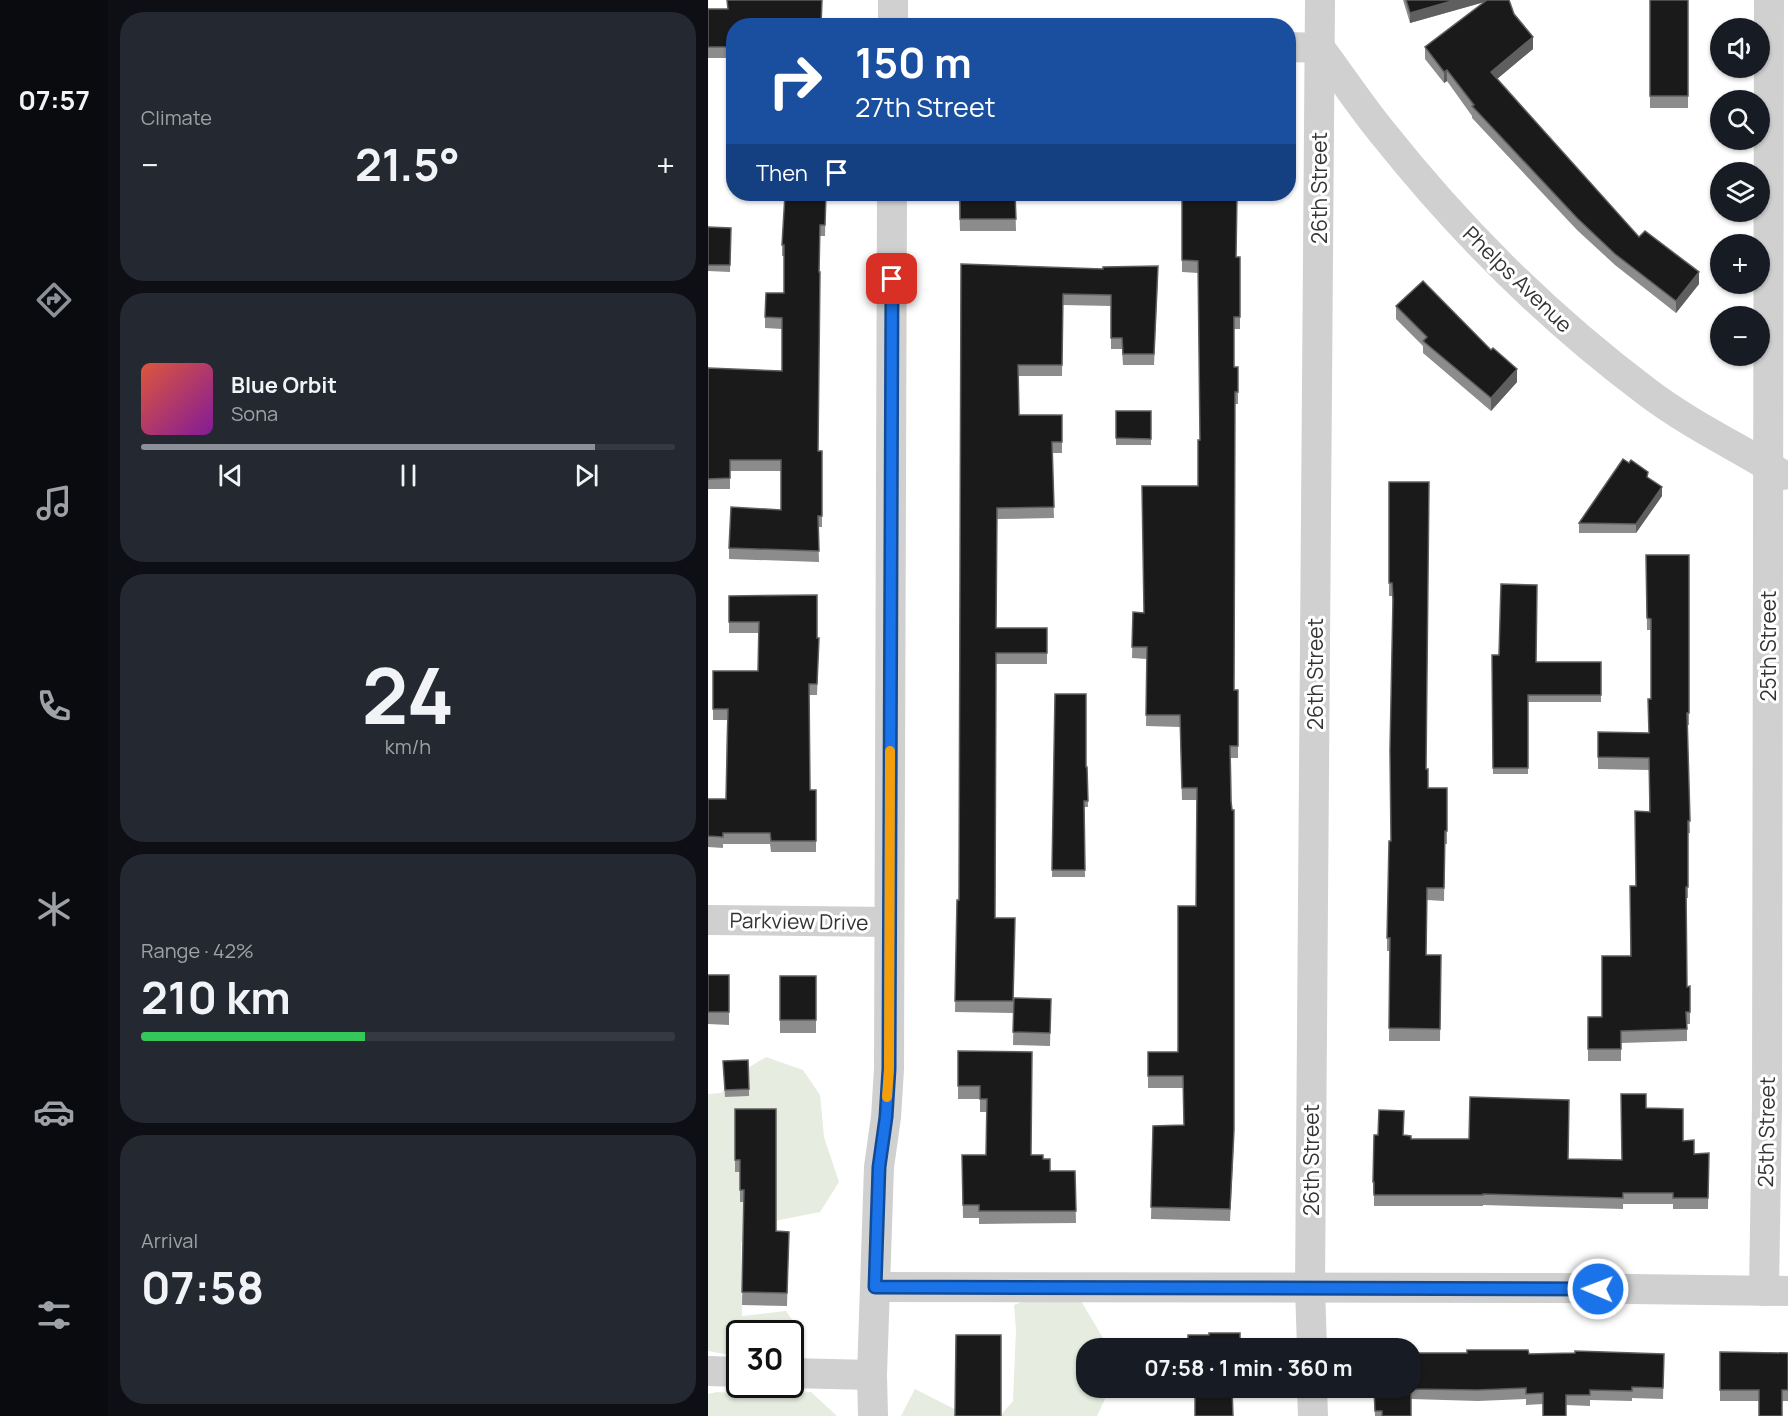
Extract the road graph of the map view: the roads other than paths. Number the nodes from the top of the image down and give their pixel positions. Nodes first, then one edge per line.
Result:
1 (893, 0) edge
2 (1320, 0) edge
3 (1769, 0) edge
4 (893, 18) edge
5 (1296, 47) edge
6 (1320, 48) junction
7 (892, 201) edge
8 (1778, 472) edge
9 (708, 920) edge
10 (889, 922) junction
11 (875, 1287) junction
12 (1310, 1288) junction
13 (1776, 1291) edge
14 (1312, 1338) edge
15 (708, 1371) edge
16 (726, 1372) edge
17 (804, 1373) edge
18 (872, 1375) junction
19 (1312, 1398) edge
20 (873, 1416) edge
21 (1313, 1416) edge

1 - 4 street
2 - 6 street, 26th Street
3 - 8 street, 25th Street
5 - 6 street
6 - 8 street, Phelps Avenue
6 - 12 street, 26th Street
7 - 10 street
8 - 13 street, 25th Street
9 - 10 street, Parkview Drive
10 - 11 street
11 - 12 street
11 - 18 street
12 - 13 street
12 - 14 street, 26th Street
15 - 16 street
17 - 18 street
18 - 20 street
19 - 21 street

